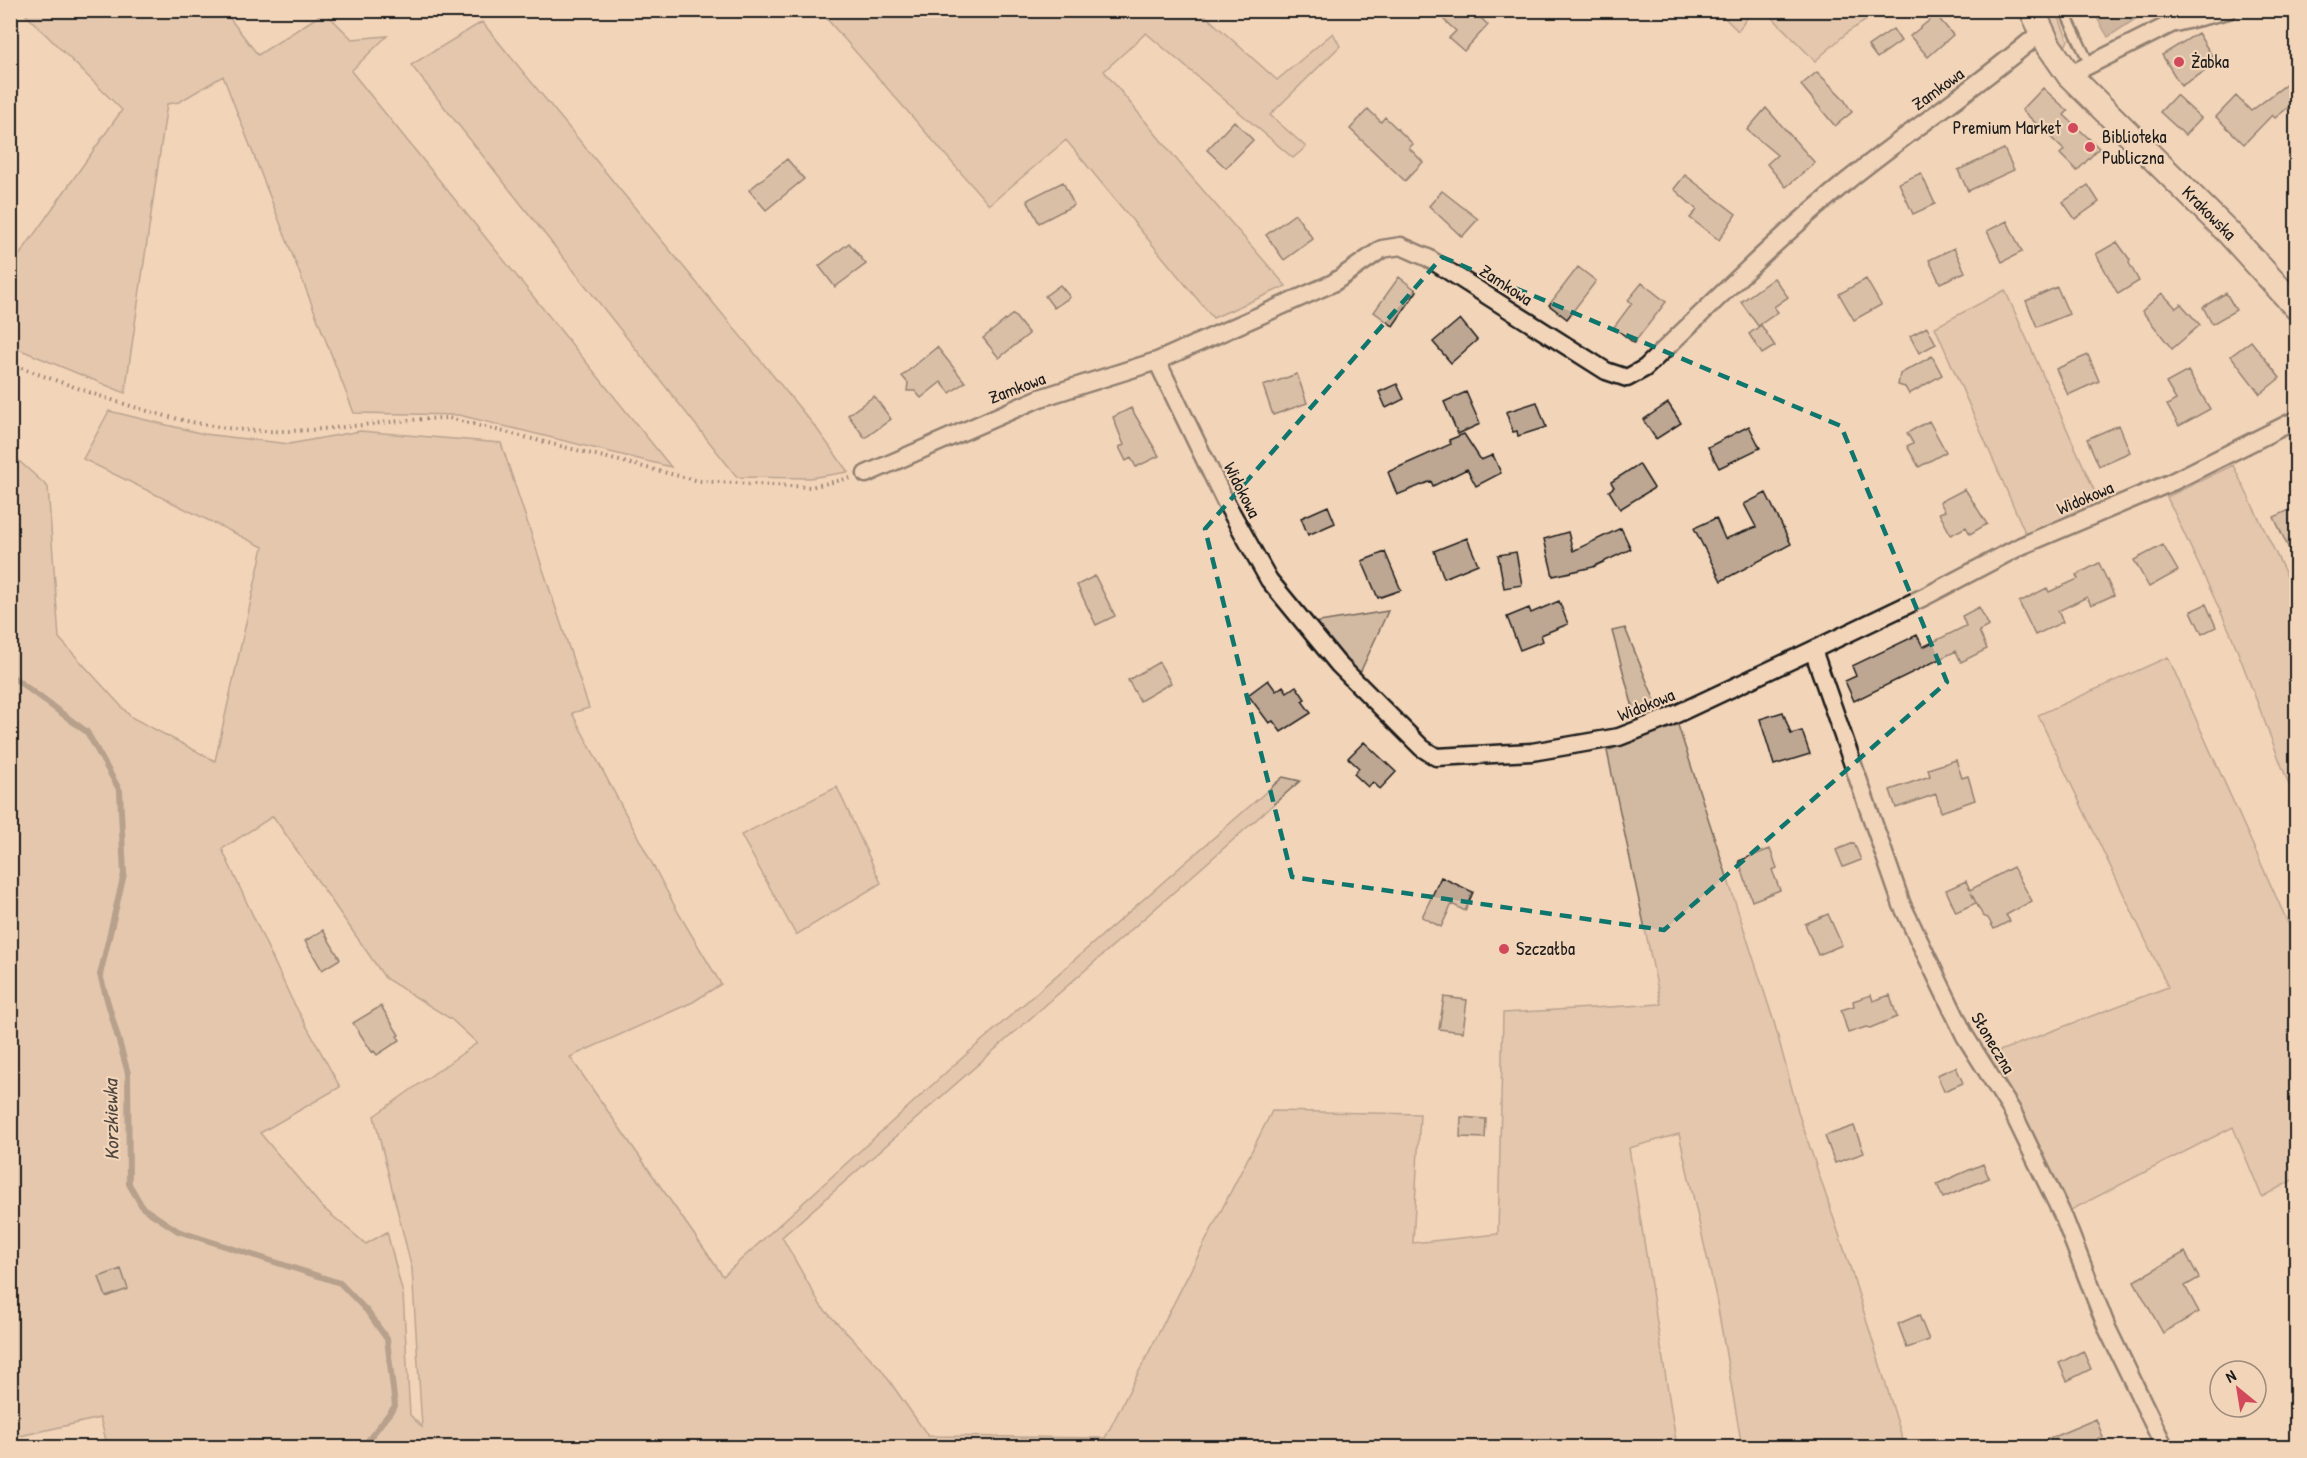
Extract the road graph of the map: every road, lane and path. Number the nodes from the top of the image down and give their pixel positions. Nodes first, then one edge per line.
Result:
1 (2064, 10) edge
2 (2228, 10) edge
3 (2037, 21) edge
4 (2080, 70) junction
5 (2296, 307) edge
6 (1156, 361) junction
7 (10, 364) edge
8 (2296, 420) edge
9 (867, 474) joint
10 (1813, 650) junction
11 (2164, 1446) dead end

1 - 4 lane
2 - 4 street
3 - 4 main road, Krakowska
3 - 6 street, Zamkowa
4 - 5 main road, Krakowska
6 - 9 street, Zamkowa
6 - 10 street, Widokowa
7 - 9 path
8 - 10 street, Widokowa
10 - 11 street, Słoneczna

